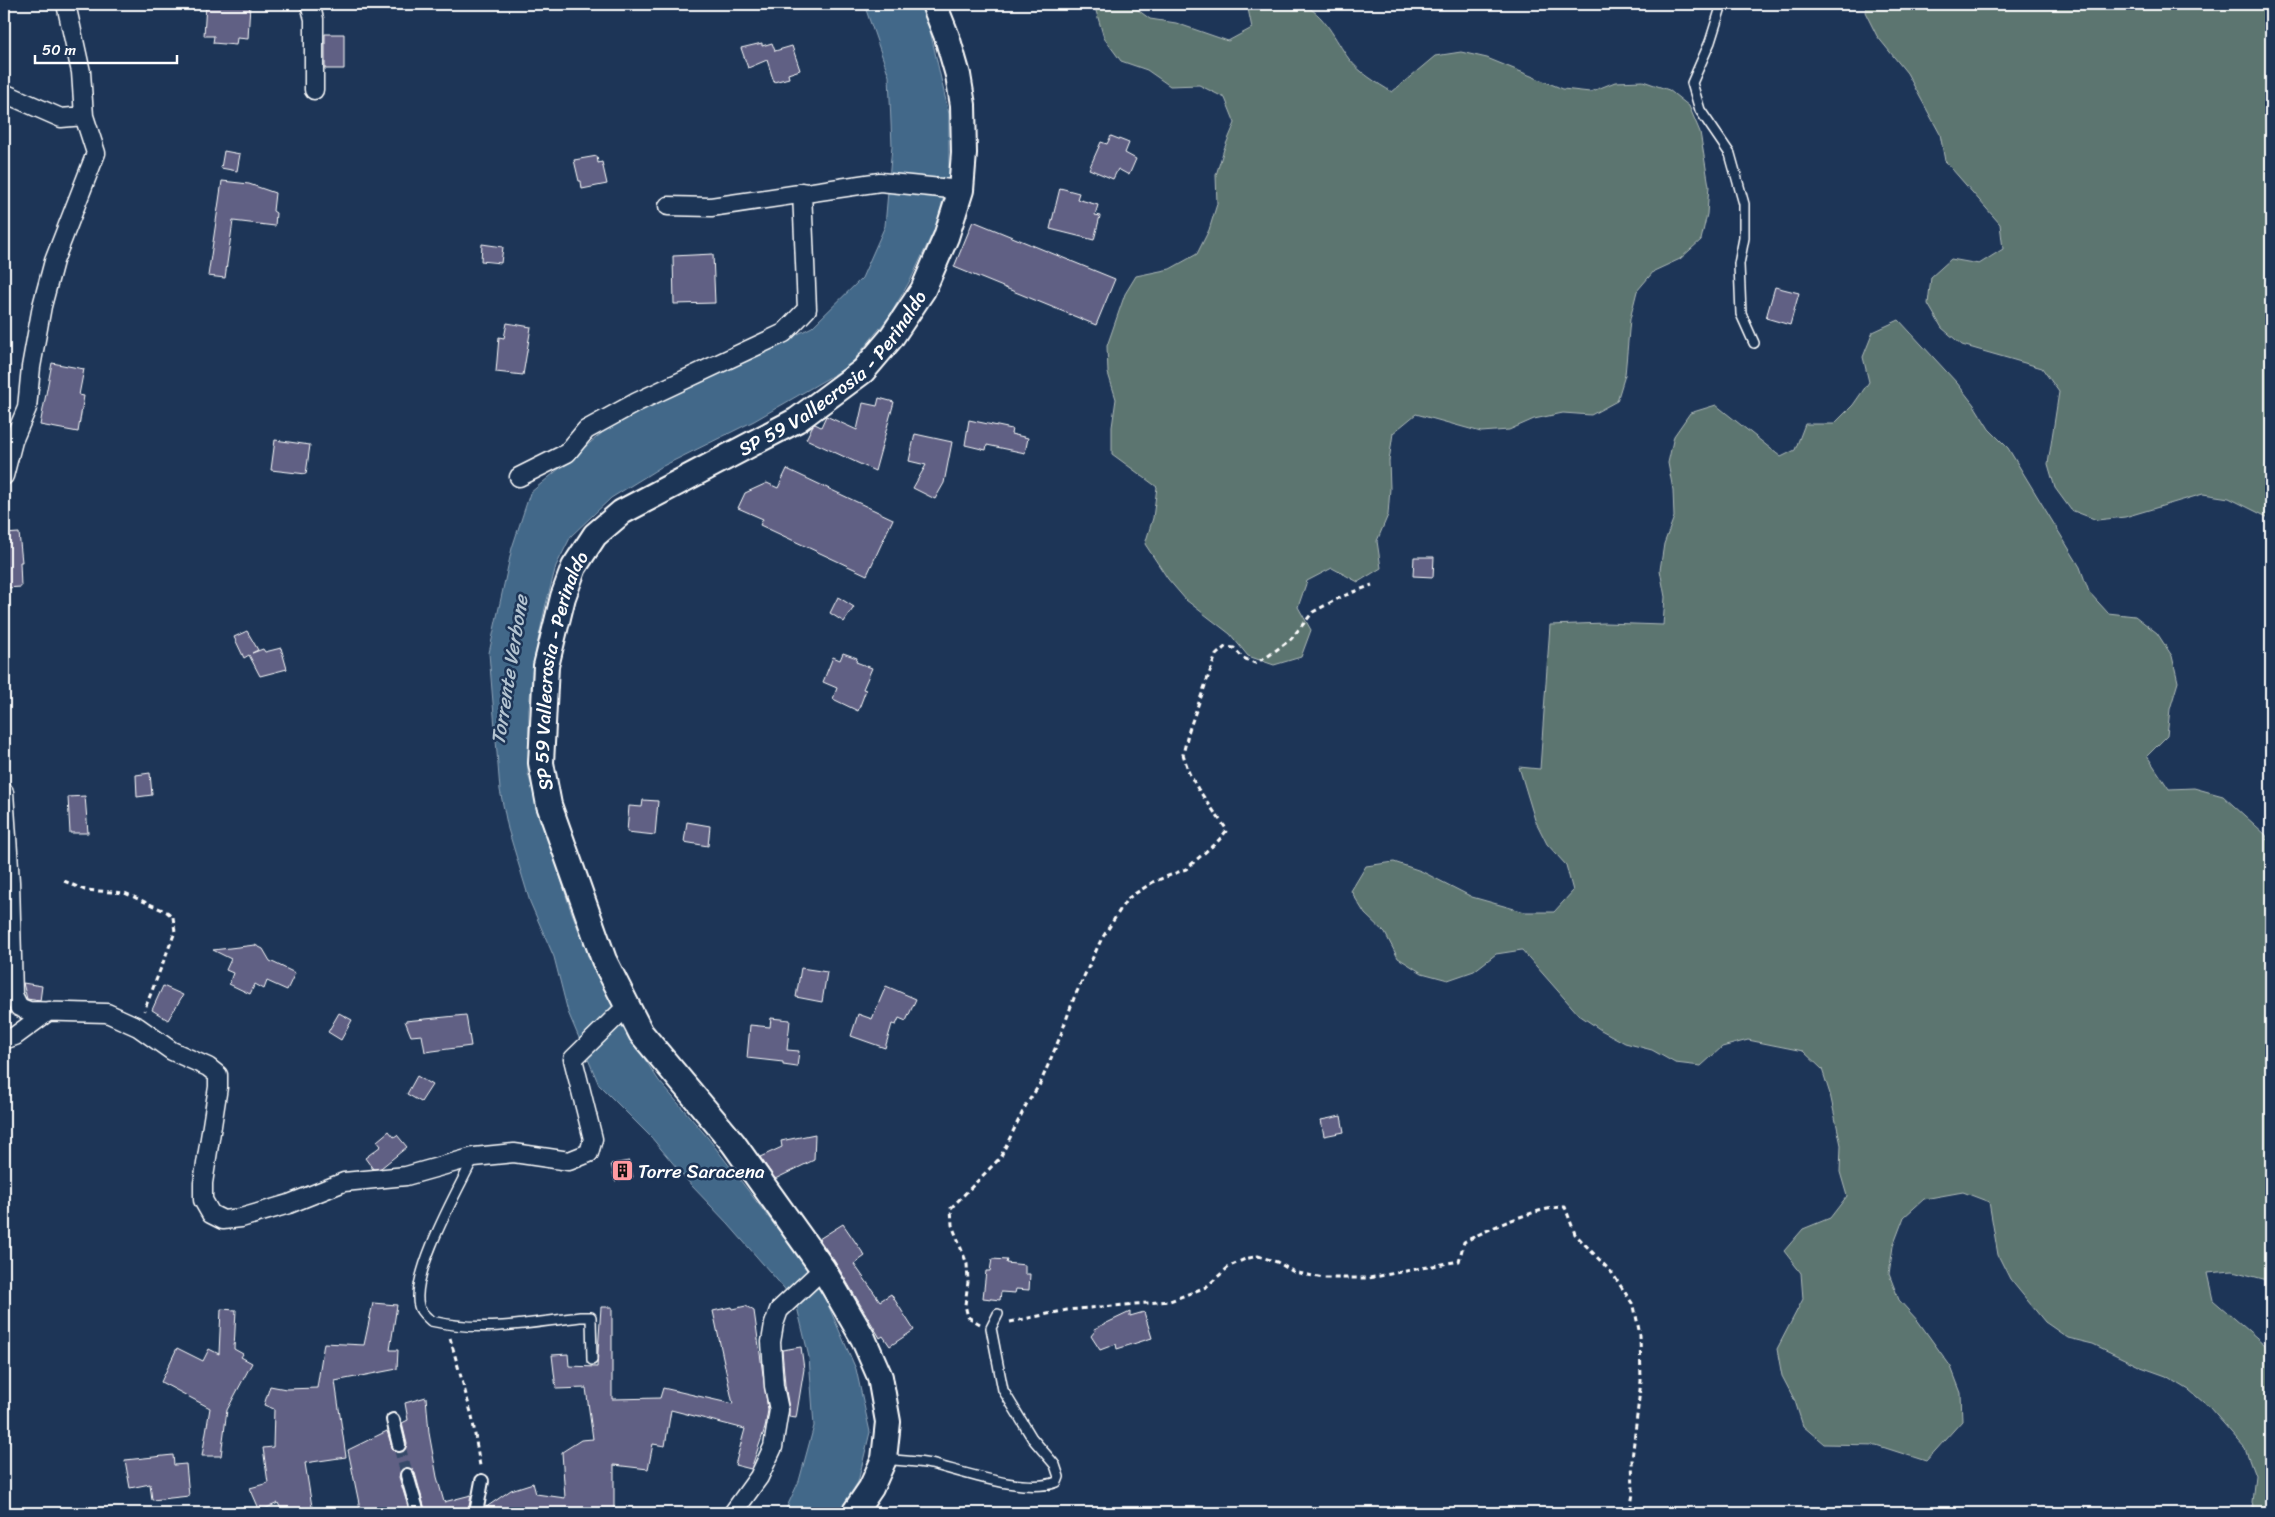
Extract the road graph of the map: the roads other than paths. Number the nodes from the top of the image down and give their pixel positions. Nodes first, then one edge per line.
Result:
1 (66, 4) edge
2 (310, 4) edge
3 (934, 4) edge
4 (1722, 4) edge
5 (314, 90) dead end
6 (4, 93) edge
7 (84, 116) junction
8 (956, 190) junction
9 (802, 192) junction
10 (668, 206) dead end
11 (1754, 343) dead end
12 (8, 438) edge
13 (4, 476) edge
14 (519, 477) dead end
15 (4, 792) edge
16 (623, 1010) junction
17 (48, 1012) junction
18 (4, 1040) edge
19 (474, 1157) junction
20 (819, 1272) junction
21 (998, 1314) dead end
22 (592, 1360) dead end
23 (393, 1420) dead end
24 (399, 1445) tunnel mouth
25 (884, 1459) junction
26 (407, 1475) tunnel mouth
27 (482, 1482) road end
28 (418, 1513) edge
29 (476, 1513) edge
30 (733, 1513) edge
31 (854, 1513) edge

1 - 7 street
2 - 5 street
3 - 8 main road, SP 59 Vallecrosia - Perinaldo
4 - 11 lane
6 - 7 street
7 - 12 street
8 - 9 street
8 - 16 main road, SP 59 Vallecrosia - Perinaldo
9 - 10 street
9 - 14 street
12 - 13 street
15 - 17 street
16 - 19 street
16 - 20 main road, SP 59 Vallecrosia - Perinaldo
17 - 18 street
17 - 19 street
19 - 22 lane
20 - 25 main road, SP 59 Vallecrosia - Perinaldo
20 - 30 street
21 - 25 lane
23 - 24 street
25 - 31 main road, SP 59 Vallecrosia - Perinaldo
26 - 28 street
27 - 29 street

